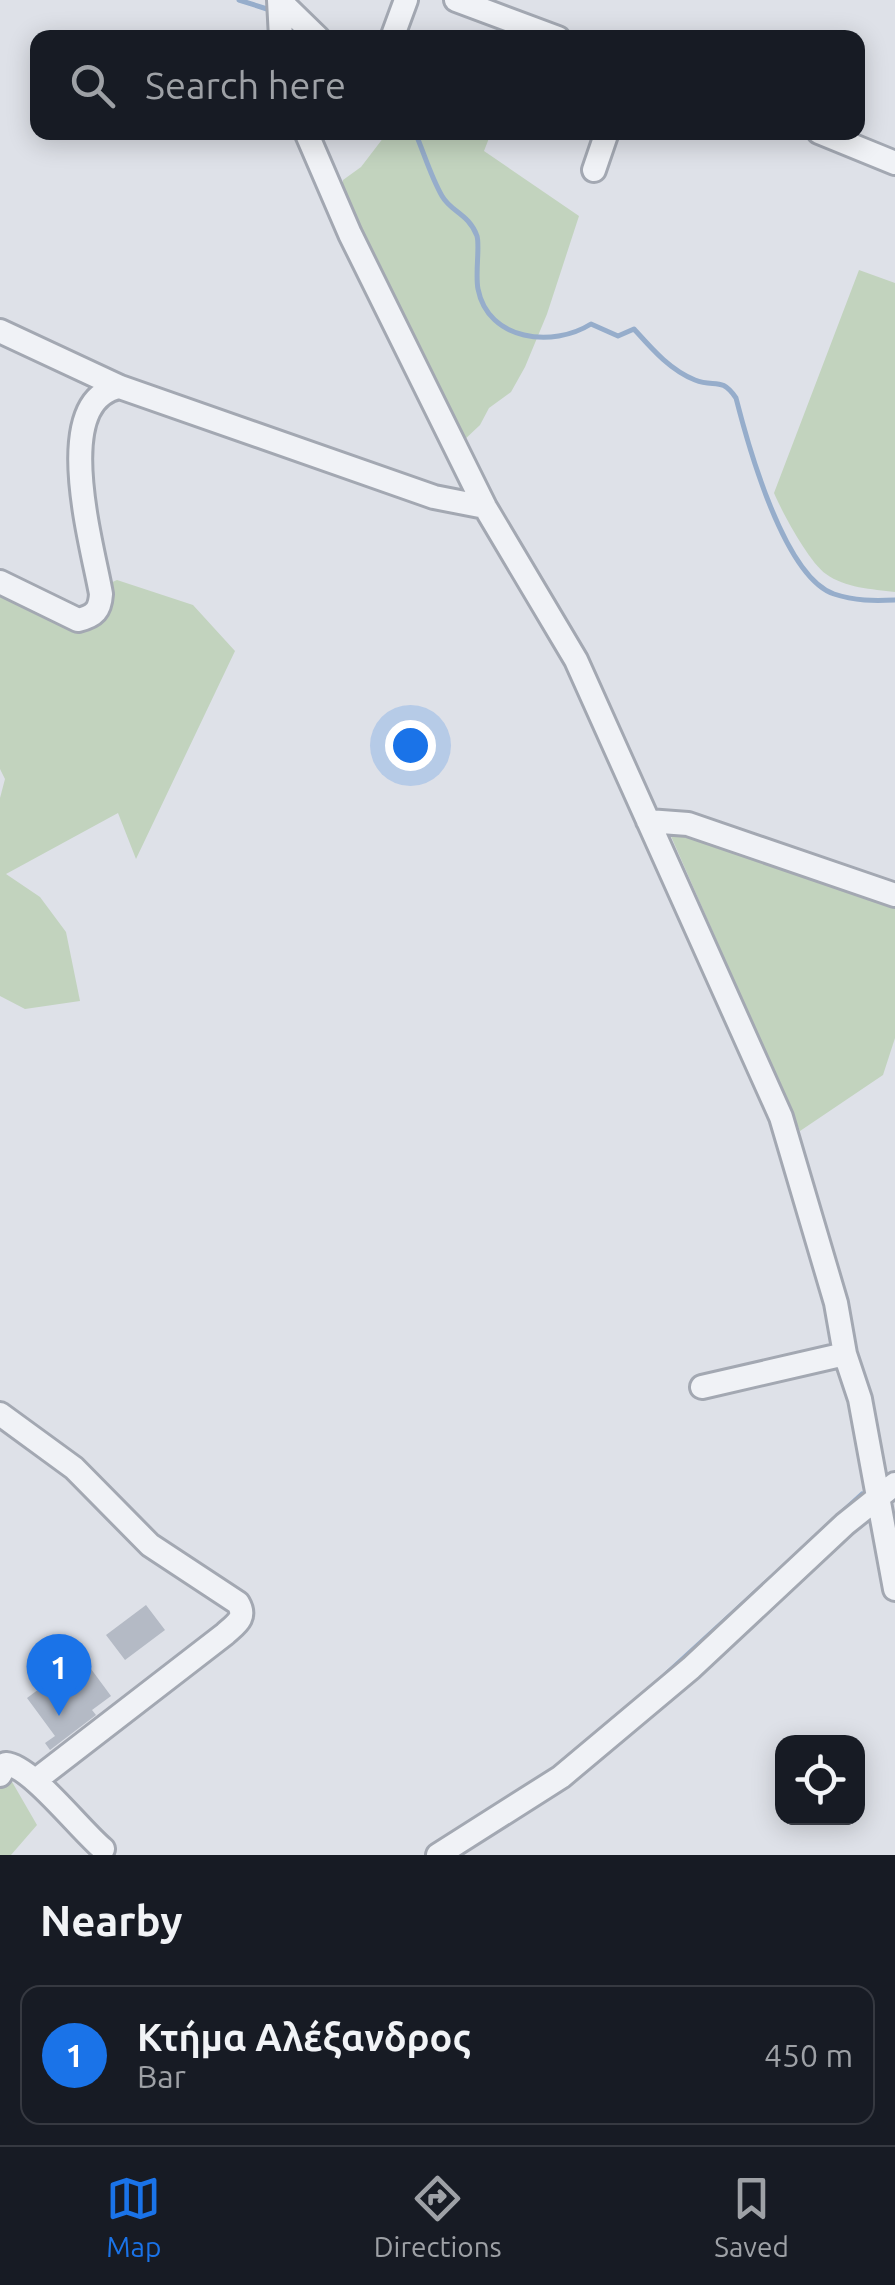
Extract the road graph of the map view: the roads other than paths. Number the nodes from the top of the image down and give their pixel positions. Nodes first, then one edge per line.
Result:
1 (279, 0) edge
2 (406, 0) edge
3 (456, 0) edge
4 (280, 30) edge
5 (310, 30) edge
6 (395, 30) edge
7 (537, 30) edge
8 (309, 140) edge
9 (604, 140) edge
10 (839, 140) edge
11 (895, 162) edge
12 (594, 170) dead end
13 (0, 331) edge
14 (120, 387) junction
15 (485, 508) junction
16 (0, 582) edge
17 (648, 822) junction
18 (895, 896) edge
19 (846, 1354) junction
20 (702, 1387) dead end
21 (0, 1414) edge
22 (886, 1491) edge
23 (895, 1589) edge
24 (0, 1775) edge
25 (36, 1780) junction
26 (103, 1848) dead end
27 (438, 1855) edge

1 - 4 street
1 - 5 street
2 - 6 street
3 - 7 street
8 - 15 street
9 - 12 street
10 - 11 street
13 - 14 street
14 - 15 street
14 - 16 street
15 - 17 street
17 - 18 street
17 - 19 street
19 - 20 street
19 - 22 street
21 - 25 street
22 - 23 street
22 - 27 street
24 - 25 street
25 - 26 street

